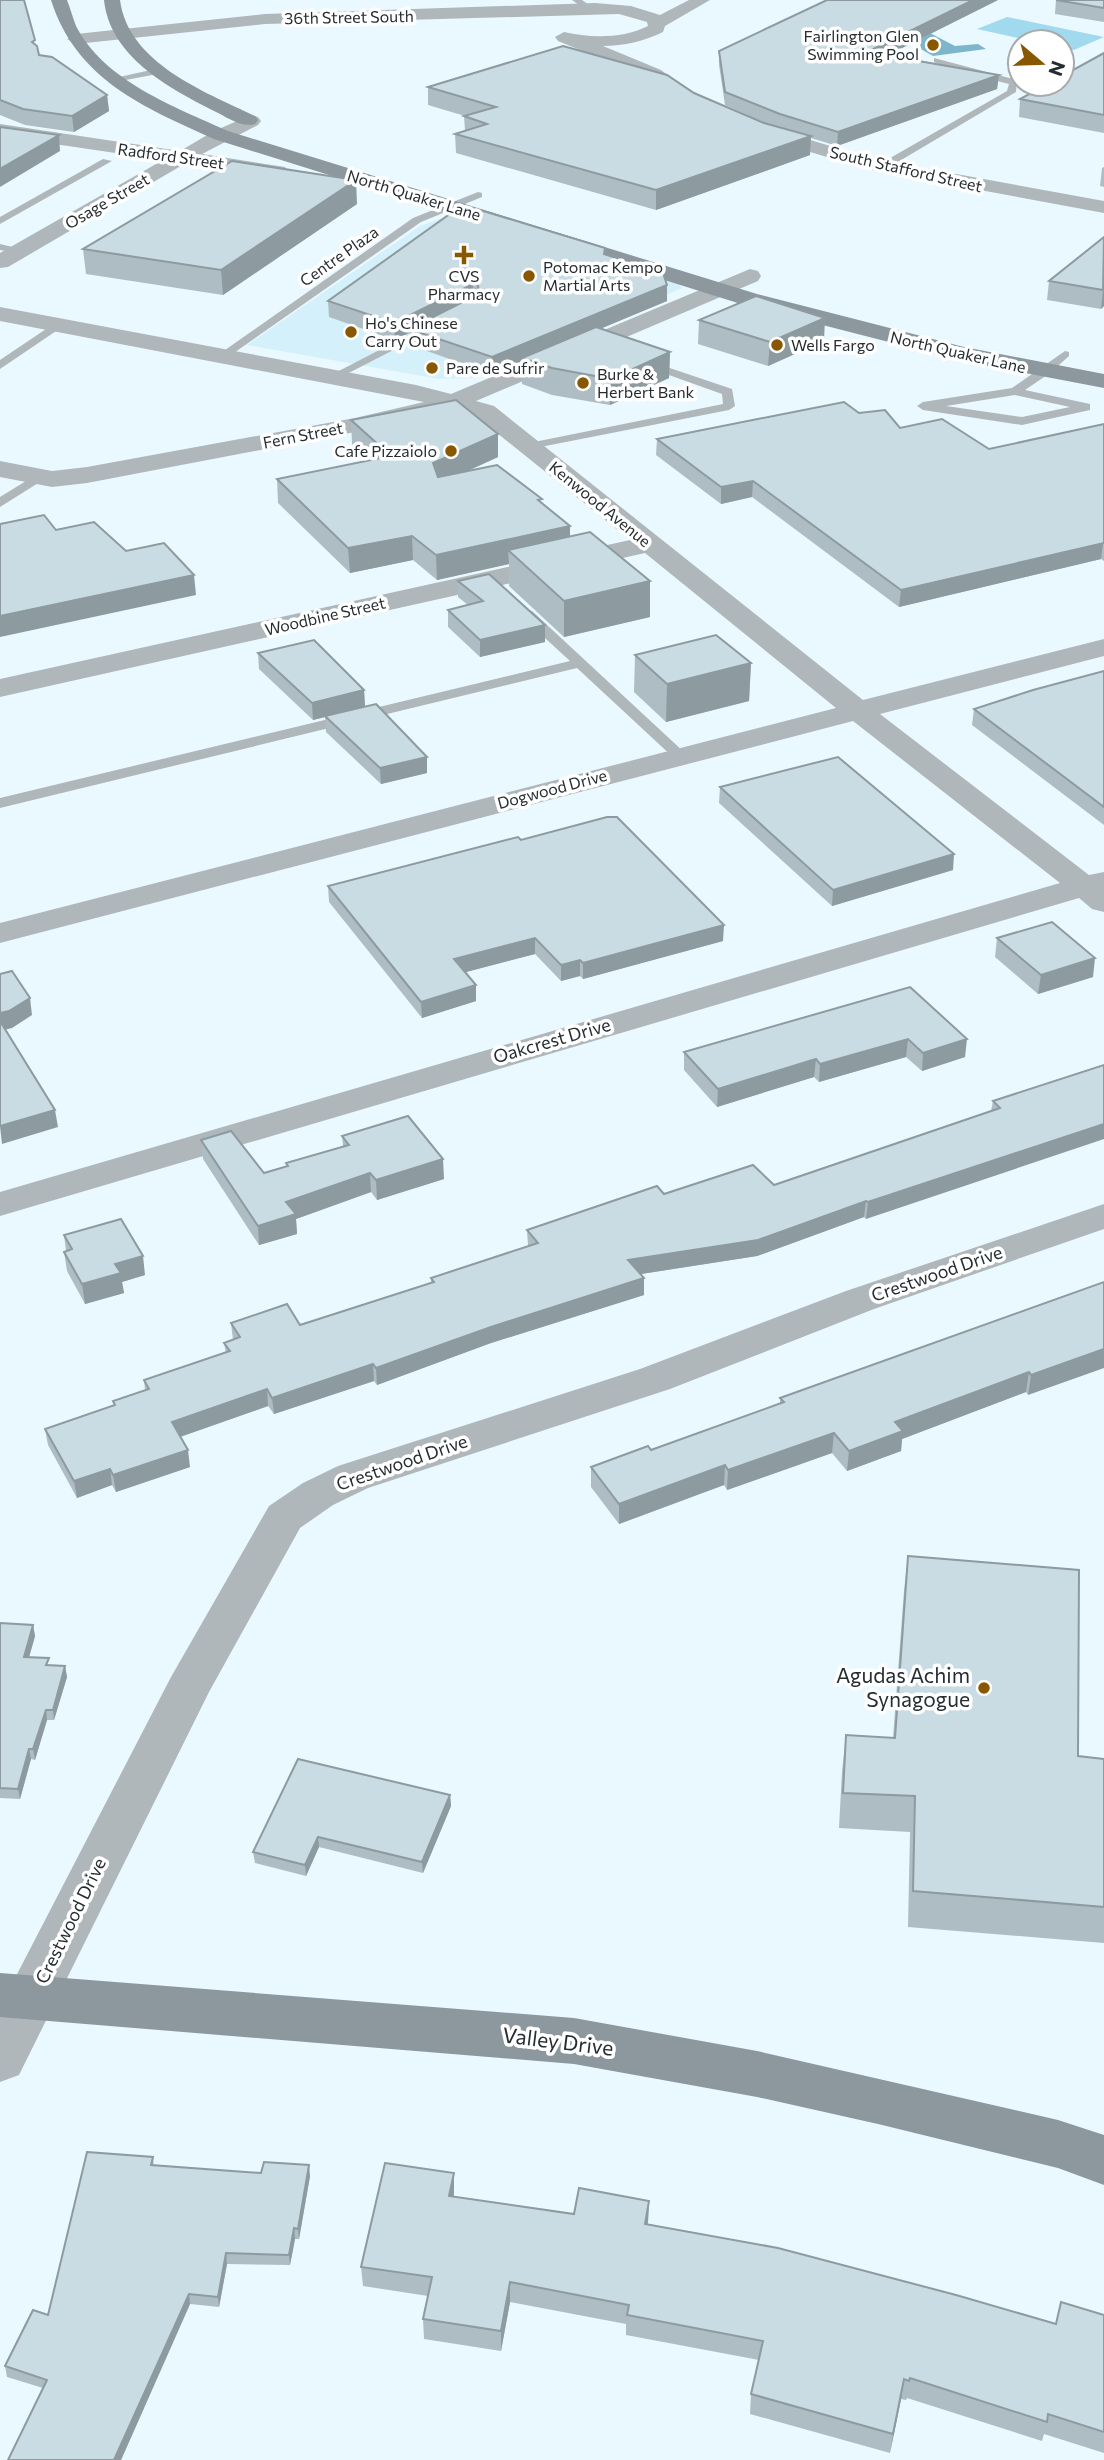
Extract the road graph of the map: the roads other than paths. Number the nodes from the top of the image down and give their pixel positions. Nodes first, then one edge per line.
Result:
1 (59, 0) edge
2 (111, 0) edge
3 (640, 0) edge
4 (702, 0) edge
5 (584, 6) edge
6 (425, 16) junction
7 (517, 28) dead end
8 (552, 33) junction
9 (124, 34) junction
10 (76, 39) junction
11 (655, 46) junction
12 (937, 60) dead end
13 (160, 71) junction
14 (116, 79) junction
15 (689, 97) edge
16 (257, 123) joint
17 (745, 124) edge
18 (0, 130) edge
19 (221, 135) junction
20 (181, 158) junction
21 (107, 161) dead end
22 (376, 163) dead end
23 (882, 167) junction
24 (384, 186) junction
25 (478, 195) junction
26 (448, 206) junction
27 (1104, 207) edge
28 (0, 221) edge
29 (10, 248) edge
30 (659, 248) dead end
31 (0, 262) edge
32 (720, 279) junction
33 (761, 279) dead end
34 (794, 288) dead end
35 (0, 314) edge
36 (451, 317) edge
37 (59, 325) junction
38 (589, 344) junction
39 (0, 351) edge
40 (17, 353) junction
41 (1065, 354) junction
42 (224, 355) junction
43 (1104, 361) edge
44 (0, 365) edge
45 (1046, 371) junction
46 (335, 376) junction
47 (1104, 381) edge
48 (1014, 391) junction
49 (453, 402) junction
50 (529, 447) junction
51 (0, 469) edge
52 (38, 477) junction
53 (0, 503) edge
54 (650, 544) junction
55 (519, 607) edge
56 (1104, 647) edge
57 (580, 663) junction
58 (0, 688) edge
59 (857, 710) junction
60 (680, 756) junction
61 (0, 803) edge
62 (1098, 890) edge
63 (0, 933) edge
64 (0, 1204) edge
65 (1104, 1216) edge
66 (17, 1996) edge
67 (0, 2059) edge
68 (1104, 2160) edge

1 - 10 main road, North Quaker Lane
2 - 9 main road
3 - 5 street, 36th Street South
4 - 11 street
5 - 6 street, 36th Street South
5 - 8 street
5 - 11 street
6 - 7 street
6 - 9 street, 36th Street South
8 - 11 street
8 - 11 street
9 - 10 street, 36th Street South
9 - 13 main road
10 - 14 main road, North Quaker Lane
11 - 15 street
12 - 23 lane
13 - 14 lane
13 - 16 main road
14 - 19 main road, North Quaker Lane
16 - 19 street, Osage Street
17 - 23 street, South Stafford Street
18 - 20 street, Radford Street
19 - 20 street, Osage Street
19 - 24 main road, North Quaker Lane
20 - 24 street, Radford Street
20 - 29 street, Osage Street
21 - 28 lane
22 - 25 main road, North Quaker Lane
23 - 27 street, South Stafford Street
24 - 26 main road, North Quaker Lane
25 - 26 lane, Centre Plaza
25 - 30 main road, North Quaker Lane
26 - 32 main road, North Quaker Lane
26 - 42 lane, Centre Plaza
29 - 31 street, Osage Street
32 - 33 street, Fern Street
32 - 38 street, Fern Street
32 - 45 main road, North Quaker Lane
34 - 41 main road, North Quaker Lane
35 - 37 street, Kenwood Avenue
36 - 46 lane
37 - 40 lane
37 - 42 street, Kenwood Avenue
38 - 49 street, Fern Street
38 - 50 lane
39 - 40 lane
40 - 44 lane
41 - 43 main road, North Quaker Lane
41 - 45 lane
42 - 46 street, Kenwood Avenue
45 - 47 main road, North Quaker Lane
45 - 48 lane
46 - 49 street, Kenwood Avenue
48 - 48 lane
49 - 50 street, Kenwood Avenue
49 - 52 street, Fern Street
50 - 54 street, Kenwood Avenue
51 - 52 street, Fern Street
52 - 53 lane
54 - 58 street, Woodbine Street
54 - 59 street, Kenwood Avenue
55 - 57 lane
56 - 59 street, Dogwood Drive
57 - 60 lane
57 - 61 lane
59 - 60 street, Dogwood Drive
59 - 62 street, Kenwood Avenue
60 - 63 street, Dogwood Drive
62 - 64 street, Oakcrest Drive
65 - 66 street, Crestwood Drive
66 - 67 street, Crestwood Drive
66 - 68 main road, Valley Drive

